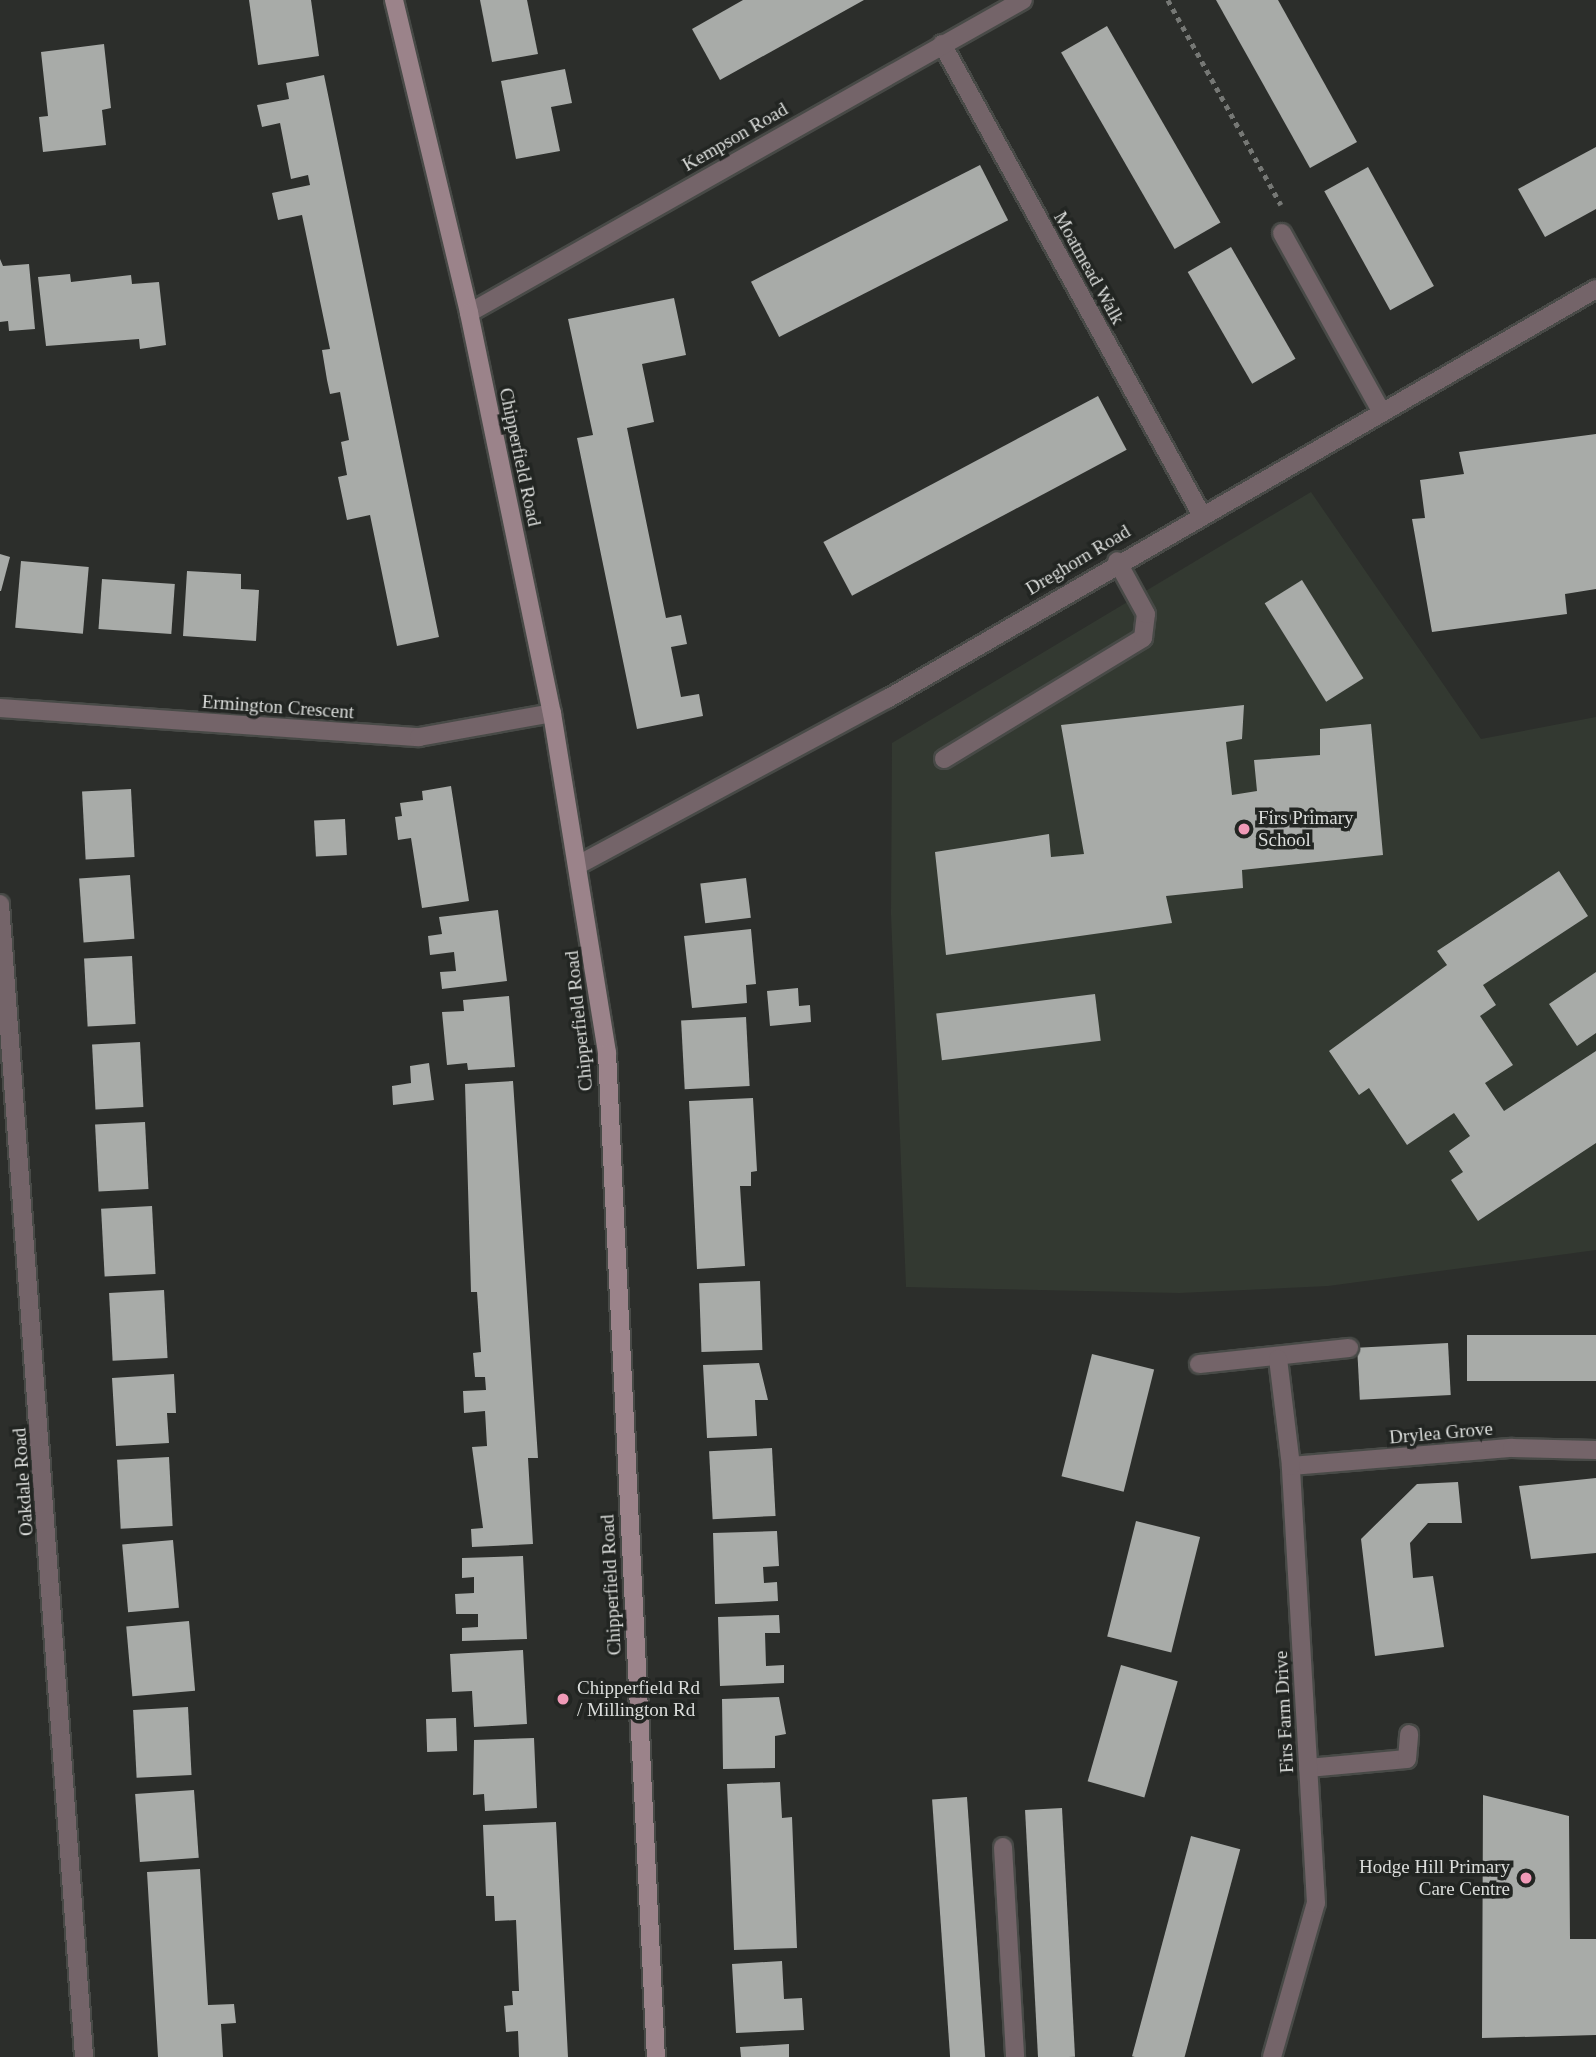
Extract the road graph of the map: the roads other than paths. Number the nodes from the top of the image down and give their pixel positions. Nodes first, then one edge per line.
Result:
1 (394, 0) edge
2 (1023, 0) edge
3 (942, 44) junction
4 (1282, 233) road end
5 (1596, 289) edge
6 (469, 313) junction
7 (1381, 411) junction
8 (1200, 512) junction
9 (1117, 561) junction
10 (0, 708) edge
11 (552, 713) junction
12 (943, 759) dead end
13 (580, 864) junction
14 (0, 904) edge
15 (1349, 1348) dead end
16 (1278, 1359) junction
17 (1199, 1364) dead end
18 (1596, 1450) edge
19 (1290, 1466) junction
20 (1409, 1734) dead end
21 (1308, 1769) junction
22 (1003, 1847) dead end
23 (84, 2057) edge
24 (656, 2057) edge
25 (1014, 2057) edge
26 (1272, 2057) edge

1 - 6 street, Chipperfield Road
2 - 3 street, Kempson Road
3 - 6 street, Kempson Road
3 - 8 street, Moatmead Walk
4 - 7 street
5 - 7 street, Dreghorn Road
6 - 11 street, Chipperfield Road
7 - 8 street, Dreghorn Road
8 - 9 street, Dreghorn Road
9 - 12 street
9 - 13 street, Dreghorn Road
10 - 11 street, Ermington Crescent
11 - 13 street, Chipperfield Road
13 - 24 street, Chipperfield Road
14 - 23 street, Oakdale Road
15 - 16 street
16 - 17 street
16 - 19 street, Firs Farm Drive
18 - 19 street, Drylea Grove
19 - 21 street, Firs Farm Drive
20 - 21 street
21 - 26 street, Firs Farm Drive
22 - 25 street

